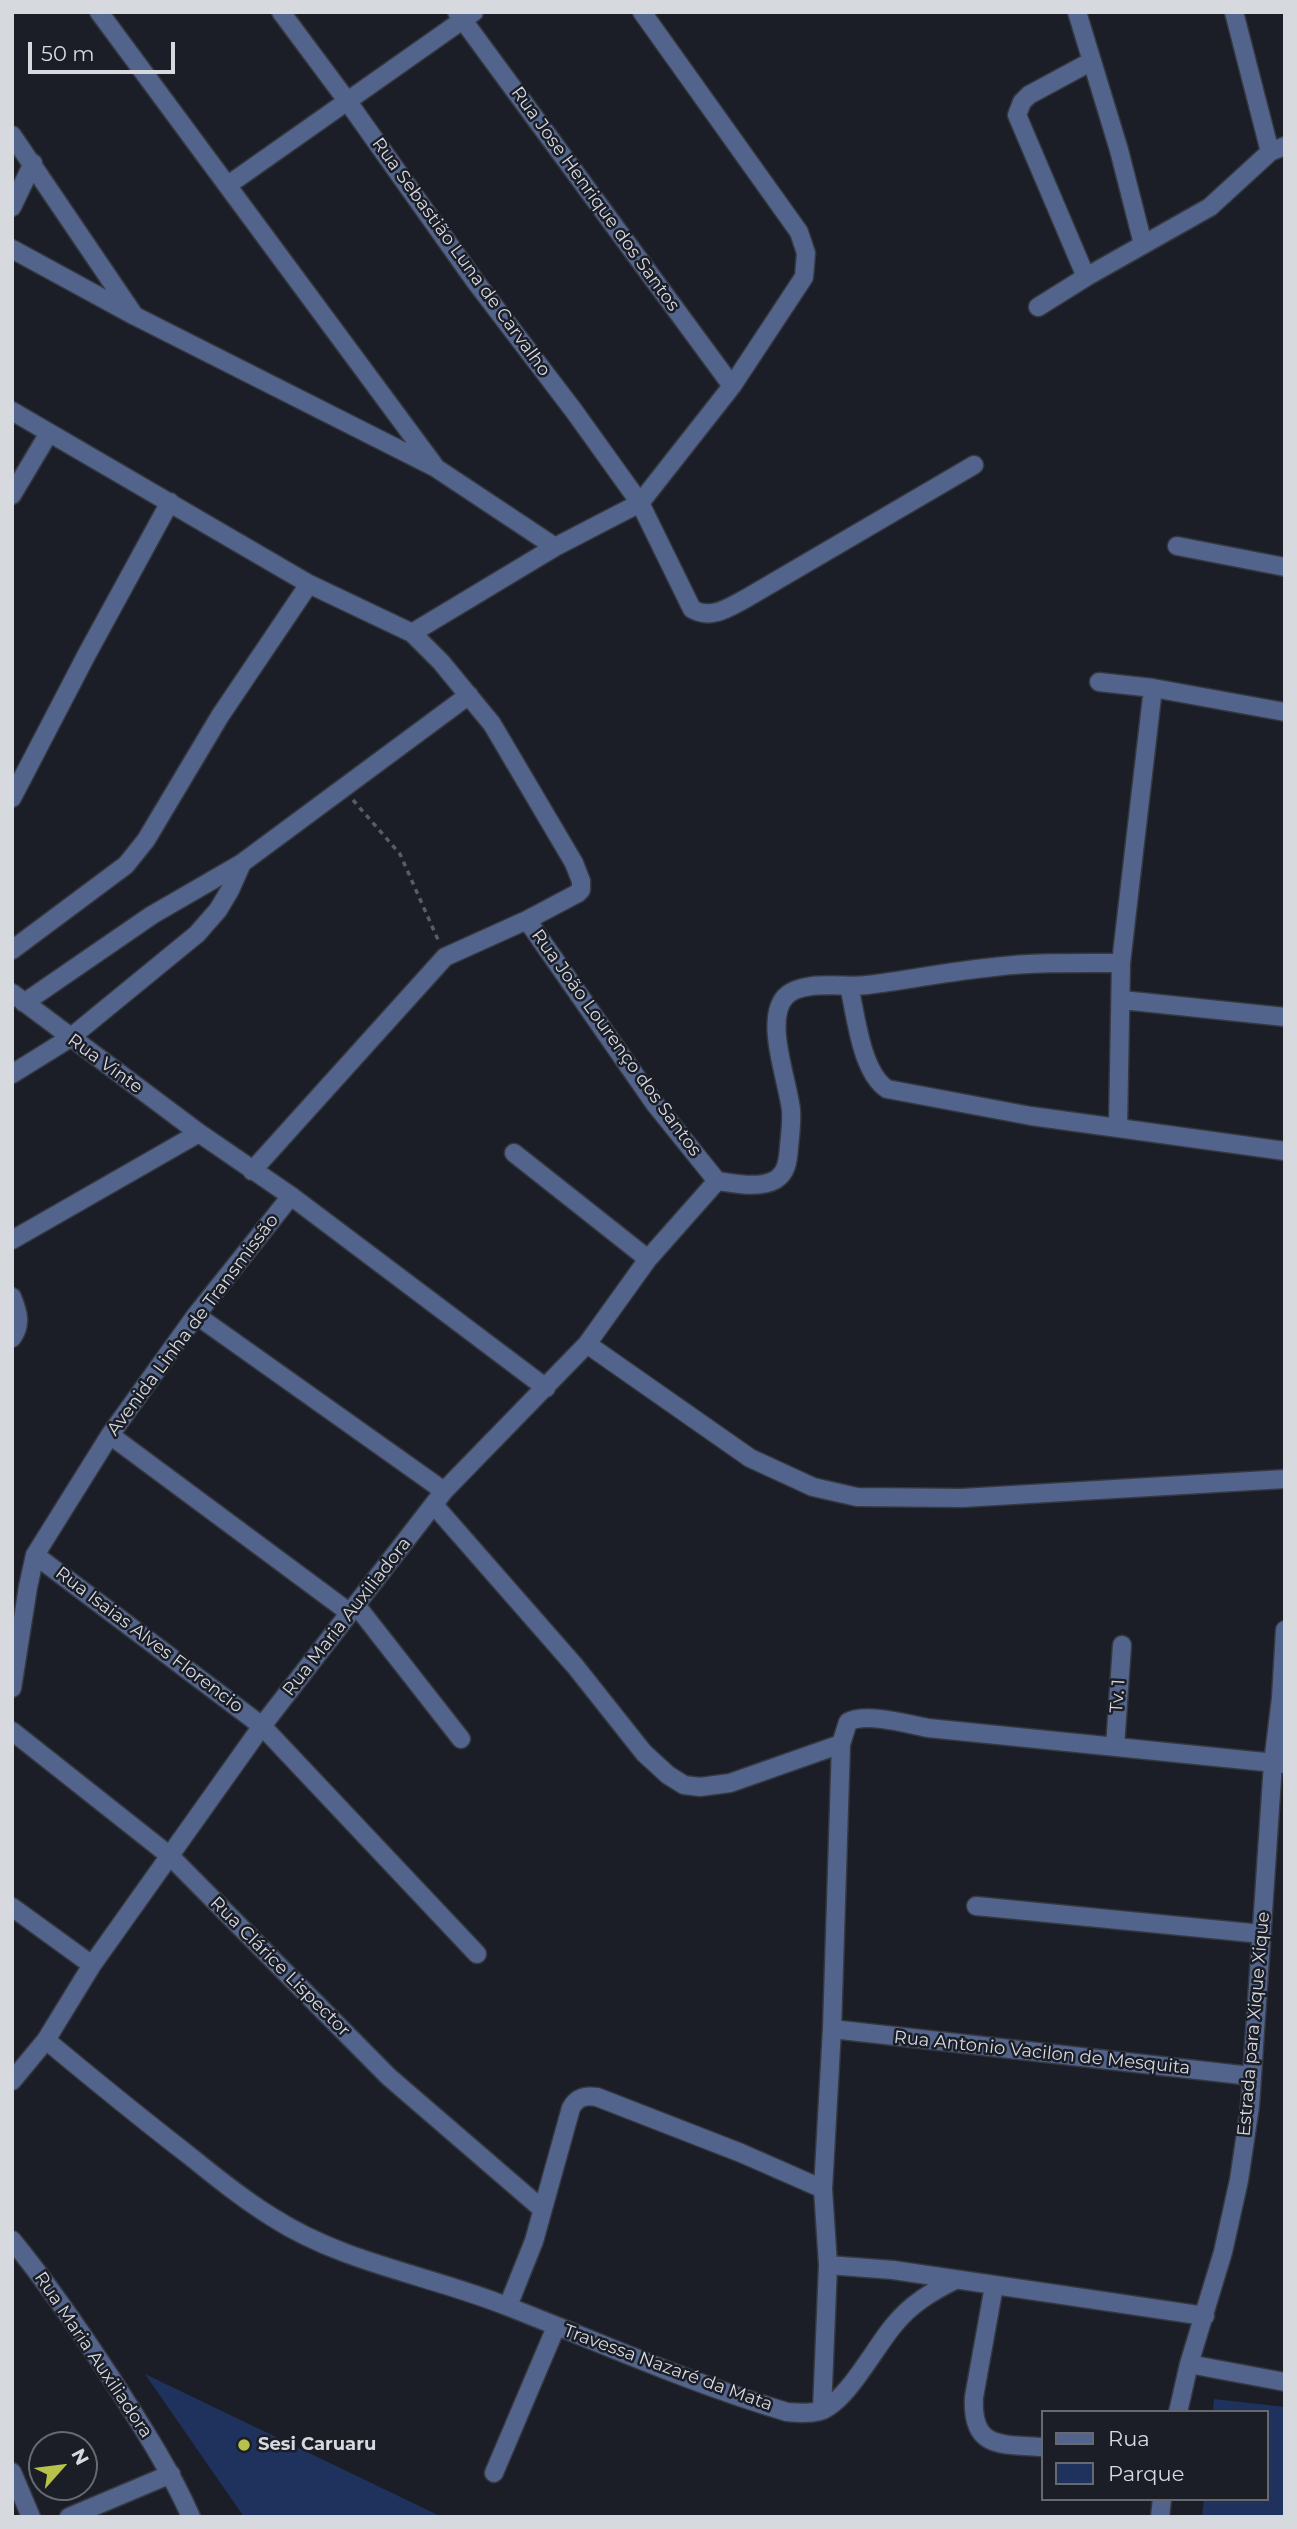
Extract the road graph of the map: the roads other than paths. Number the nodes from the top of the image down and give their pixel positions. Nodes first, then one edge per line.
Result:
1 (99, 12) edge
2 (281, 12) edge
3 (642, 12) edge
4 (1077, 12) edge
5 (1234, 12) edge
6 (465, 15) edge
7 (1092, 61) junction
8 (348, 102) junction
9 (12, 135) edge
10 (1278, 149) edge
11 (33, 163) junction
12 (228, 185) junction
13 (12, 207) edge
14 (1143, 244) junction
15 (12, 249) edge
16 (1086, 277) junction
17 (1038, 307) dead end
18 (135, 316) junction
19 (732, 386) junction
20 (12, 411) edge
21 (49, 433) junction
22 (974, 465) dead end
23 (436, 468) junction
24 (12, 495) edge
25 (170, 502) junction
26 (640, 503) junction
27 (1177, 546) dead end
28 (555, 547) junction
29 (1285, 567) edge
30 (309, 584) junction
31 (412, 633) junction
32 (1099, 682) dead end
33 (1153, 688) junction
34 (469, 695) junction
35 (1285, 712) edge
36 (12, 798) edge
37 (242, 863) junction
38 (527, 920) junction
39 (12, 950) edge
40 (1121, 963) junction
41 (849, 986) junction
42 (18, 998) edge
43 (1122, 1000) junction
44 (1285, 1017) edge
45 (70, 1038) junction
46 (12, 1074) edge
47 (1118, 1127) junction
48 (199, 1133) junction
49 (1285, 1150) edge
50 (514, 1153) dead end
51 (252, 1171) junction
52 (717, 1181) junction
53 (291, 1196) junction
54 (12, 1240) edge
55 (648, 1259) junction
56 (12, 1297) edge
57 (196, 1315) junction
58 (12, 1338) edge
59 (587, 1344) junction
60 (546, 1388) junction
61 (110, 1434) junction
62 (1285, 1479) edge
63 (439, 1498) junction
64 (35, 1555) junction
65 (353, 1609) junction
66 (1285, 1629) edge
67 (1122, 1645) dead end
68 (1283, 1667) edge
69 (12, 1688) edge
70 (262, 1727) junction
71 (12, 1731) edge
72 (461, 1739) dead end
73 (841, 1744) junction
74 (1115, 1747) junction
75 (1279, 1763) edge
76 (170, 1856) junction
77 (976, 1906) dead end
78 (12, 1907) edge
79 (1262, 1934) junction
80 (477, 1954) dead end
81 (92, 1965) junction
82 (832, 2029) junction
83 (46, 2040) junction
84 (1251, 2076) junction
85 (12, 2081) edge
86 (823, 2189) junction
87 (542, 2209) junction
88 (12, 2240) edge
89 (828, 2265) junction
90 (954, 2280) junction
91 (993, 2286) junction
92 (508, 2306) junction
93 (1205, 2316) junction
94 (556, 2327) junction
95 (1189, 2364) junction
96 (1285, 2382) edge
97 (822, 2410) junction
98 (1178, 2410) edge
99 (1042, 2447) edge
100 (12, 2472) edge
101 (494, 2473) dead end
102 (171, 2474) junction
103 (31, 2517) edge
104 (69, 2517) edge
105 (191, 2517) edge

1 - 12 street
2 - 8 street, Rua Sebastião Luna de Carvalho
3 - 19 street
4 - 7 street
5 - 10 street
6 - 8 street
6 - 19 street, Rua Jose Henrique dos Santos
7 - 14 street
7 - 16 street
8 - 12 street
8 - 26 street, Rua Sebastião Luna de Carvalho
9 - 11 street
10 - 14 street
11 - 13 street
11 - 18 street
12 - 23 street
14 - 16 street
15 - 18 street
16 - 17 street
18 - 23 street
19 - 26 street
20 - 21 street
21 - 24 street
21 - 25 street
22 - 26 street, Rua Sebastião Luna de Carvalho
23 - 28 street
25 - 30 street
25 - 36 street
26 - 28 street
27 - 29 street
28 - 31 street
30 - 31 street
30 - 39 street
31 - 34 street
32 - 33 street
33 - 35 street
33 - 40 street
34 - 37 street
34 - 38 street, Rua João Lourenço dos Santos
37 - 42 street
37 - 45 street
38 - 51 street
38 - 52 street, Rua João Lourenço dos Santos
40 - 41 street
40 - 43 street
41 - 47 street
41 - 52 street
42 - 45 street, Rua Vinte
43 - 44 street
43 - 47 street
45 - 46 street
45 - 48 street, Rua Vinte
47 - 49 street
48 - 51 street, Rua Vinte
48 - 54 street
50 - 55 street
51 - 53 street, Rua Vinte
52 - 55 street, Rua Maria Auxiliadora
53 - 57 street, Avenida Linha de Transmissão
53 - 60 street, Rua Vinte
55 - 59 street, Rua Maria Auxiliadora
56 - 58 street
57 - 61 street, Avenida Linha de Transmissão
57 - 63 street
59 - 60 street, Rua Maria Auxiliadora
59 - 62 street
60 - 63 street, Rua Maria Auxiliadora
61 - 64 street, Avenida Linha de Transmissão
61 - 65 street
63 - 65 street, Rua Maria Auxiliadora
63 - 73 street
64 - 69 street, Avenida Linha de Transmissão
64 - 70 street, Rua Isaias Alves Florencio
65 - 70 street, Rua Maria Auxiliadora
65 - 72 street
66 - 68 street, Estrada para Xique Xique
67 - 74 street, Tv. 1
68 - 75 street, Estrada para Xique Xique
70 - 76 street, Rua Maria Auxiliadora
70 - 80 street, Rua Isaias Alves Florencio
71 - 76 street, Rua Clárice Lispector
73 - 74 street
73 - 82 street
74 - 75 street
75 - 79 street, Estrada para Xique Xique
76 - 81 street, Rua Maria Auxiliadora
76 - 87 street, Rua Clárice Lispector
77 - 79 street
78 - 81 street
79 - 84 street, Estrada para Xique Xique
81 - 83 street, Rua Maria Auxiliadora
82 - 84 street, Rua Antonio Vacilon de Mesquita
82 - 86 street
83 - 85 street, Rua Maria Auxiliadora
83 - 92 street, Travessa Nazaré da Mata
84 - 93 street, Estrada para Xique Xique
86 - 87 street
86 - 89 street
87 - 92 street
88 - 102 street, Rua Maria Auxiliadora
89 - 90 street
89 - 97 street
90 - 91 street
90 - 97 street
91 - 93 street
91 - 99 street
92 - 94 street, Travessa Nazaré da Mata
93 - 95 street, Estrada para Xique Xique
94 - 97 street, Travessa Nazaré da Mata
94 - 101 street
95 - 96 street
95 - 98 street, Estrada para Xique Xique
100 - 103 street
102 - 104 street
102 - 105 street

